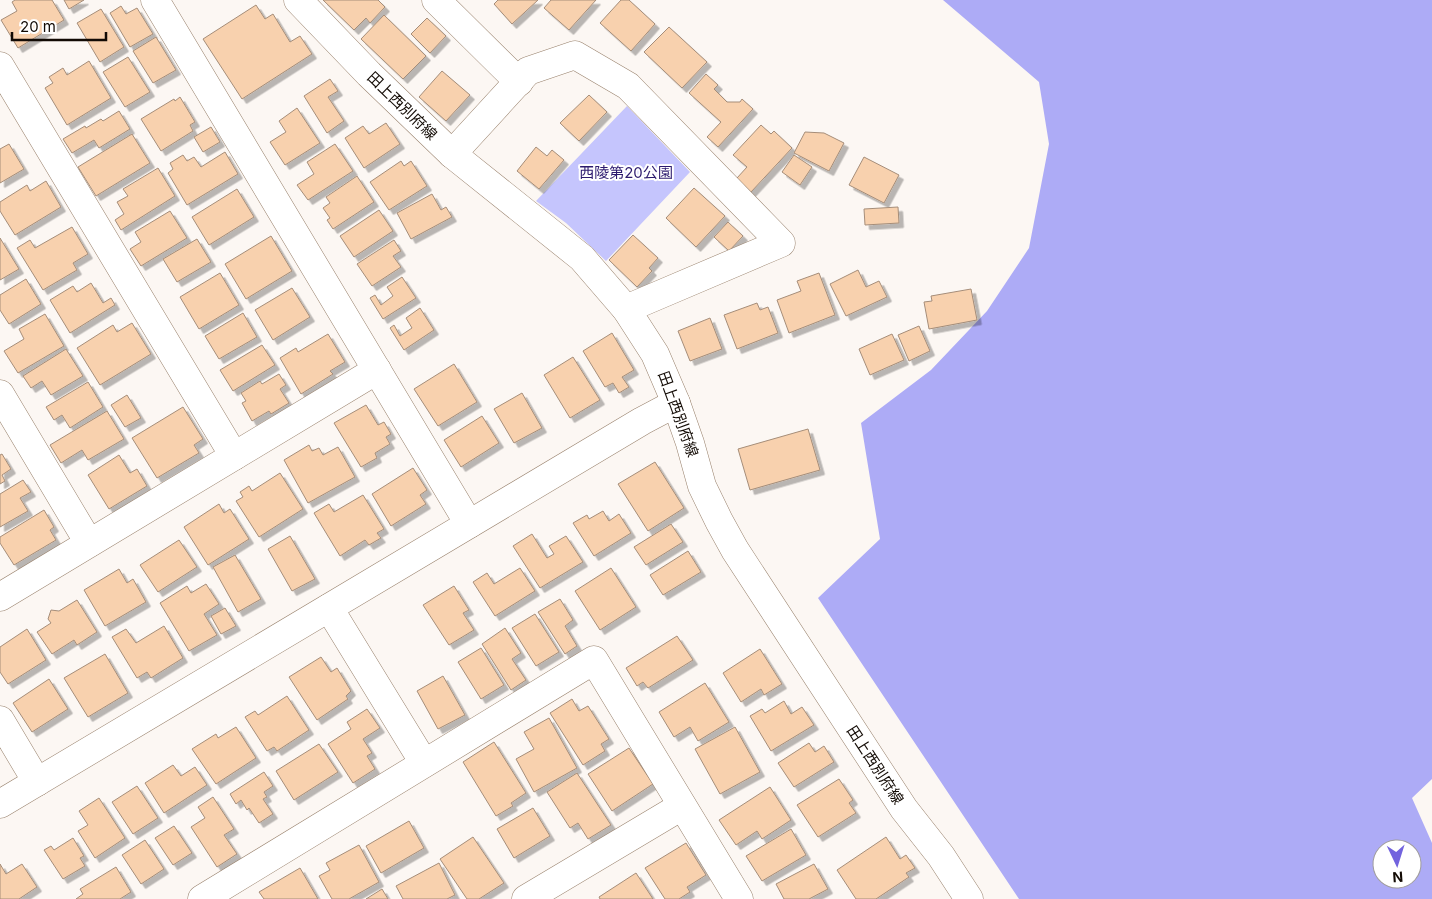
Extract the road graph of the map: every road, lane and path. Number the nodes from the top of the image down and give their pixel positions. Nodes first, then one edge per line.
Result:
1 (155, 0) edge
2 (298, 0) edge
3 (436, 0) edge
4 (0, 66) edge
5 (518, 82) junction
6 (452, 154) junction
7 (626, 309) junction
8 (377, 370) junction
9 (0, 394) edge
10 (676, 403) junction
11 (234, 456) junction
12 (469, 524) junction
13 (89, 543) junction
14 (0, 597) edge
15 (329, 608) junction
16 (0, 720) edge
17 (424, 763) junction
18 (37, 782) junction
19 (0, 804) edge
20 (682, 806) junction
21 (202, 899) edge
22 (526, 899) edge
23 (739, 899) edge
24 (969, 899) edge

1 - 8 street
2 - 6 street, 田上西別府線
3 - 5 street
4 - 11 street
5 - 6 street
5 - 7 street
6 - 7 street, 田上西別府線
7 - 10 street, 田上西別府線
8 - 11 street
8 - 12 street
9 - 13 street
10 - 12 street
10 - 24 street, 田上西別府線
11 - 13 street
12 - 15 street
13 - 14 street
15 - 17 street
15 - 18 street
16 - 18 street
17 - 20 street
17 - 21 street
18 - 19 street
20 - 22 street
20 - 23 street

